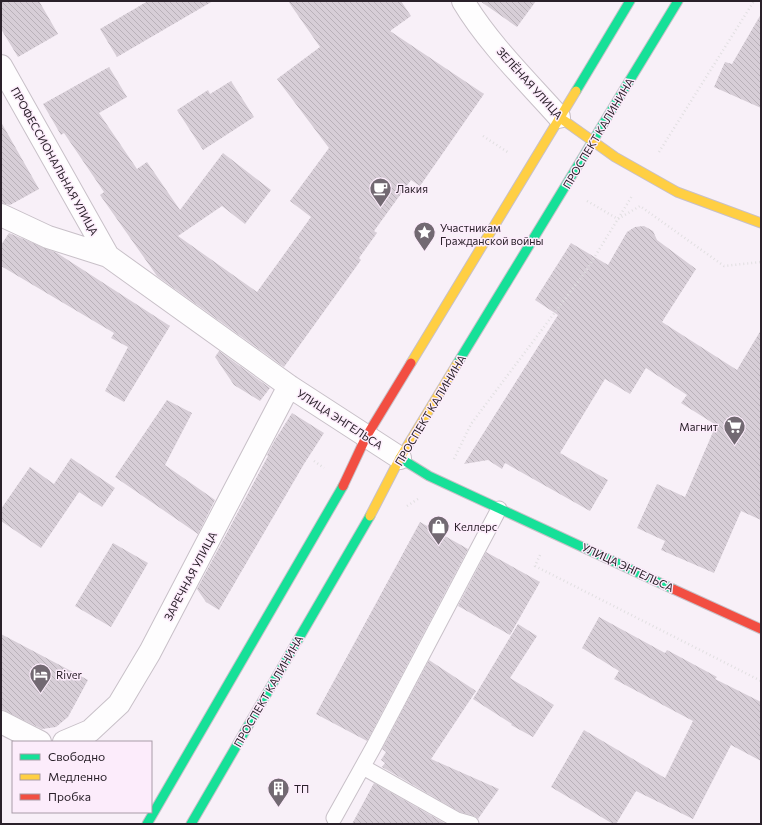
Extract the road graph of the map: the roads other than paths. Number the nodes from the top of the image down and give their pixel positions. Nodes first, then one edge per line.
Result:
1 (463, 1) edge
2 (630, 1) edge
3 (678, 1) edge
4 (1, 66) edge
5 (559, 117) junction
6 (593, 141) junction
7 (1, 215) edge
8 (761, 223) edge
9 (108, 256) junction
10 (289, 386) junction
11 (366, 437) junction
12 (400, 458) junction
13 (499, 509) junction
14 (761, 629) edge
15 (1, 722) edge
16 (38, 741) edge
17 (66, 741) edge
18 (363, 767) junction
19 (334, 818) dead end
20 (147, 824) edge
21 (191, 824) edge
22 (471, 824) edge

1 - 5 street, ЗЕЛЁНАЯ УЛИЦА
2 - 5 main road
3 - 6 main road, ПРОСПЕКТ КАЛИНИНА
4 - 9 street, ПРОФЕССИОНАЛЬНАЯ УЛИЦА
5 - 6 main road, ЗЕЛЁНАЯ УЛИЦА
5 - 11 main road
6 - 8 main road, ЗЕЛЁНАЯ УЛИЦА
6 - 12 main road, ПРОСПЕКТ КАЛИНИНА
7 - 9 street, УЛИЦА ЭНГЕЛЬСА
9 - 10 street, УЛИЦА ЭНГЕЛЬСА
10 - 11 street, УЛИЦА ЭНГЕЛЬСА
10 - 17 street, ЗАРЕЧНАЯ УЛИЦА
11 - 12 street, УЛИЦА ЭНГЕЛЬСА
11 - 20 main road
12 - 13 main road, УЛИЦА ЭНГЕЛЬСА
12 - 21 main road, ПРОСПЕКТ КАЛИНИНА
13 - 14 main road, УЛИЦА ЭНГЕЛЬСА
13 - 18 lane
15 - 16 street
18 - 19 lane
18 - 22 lane

